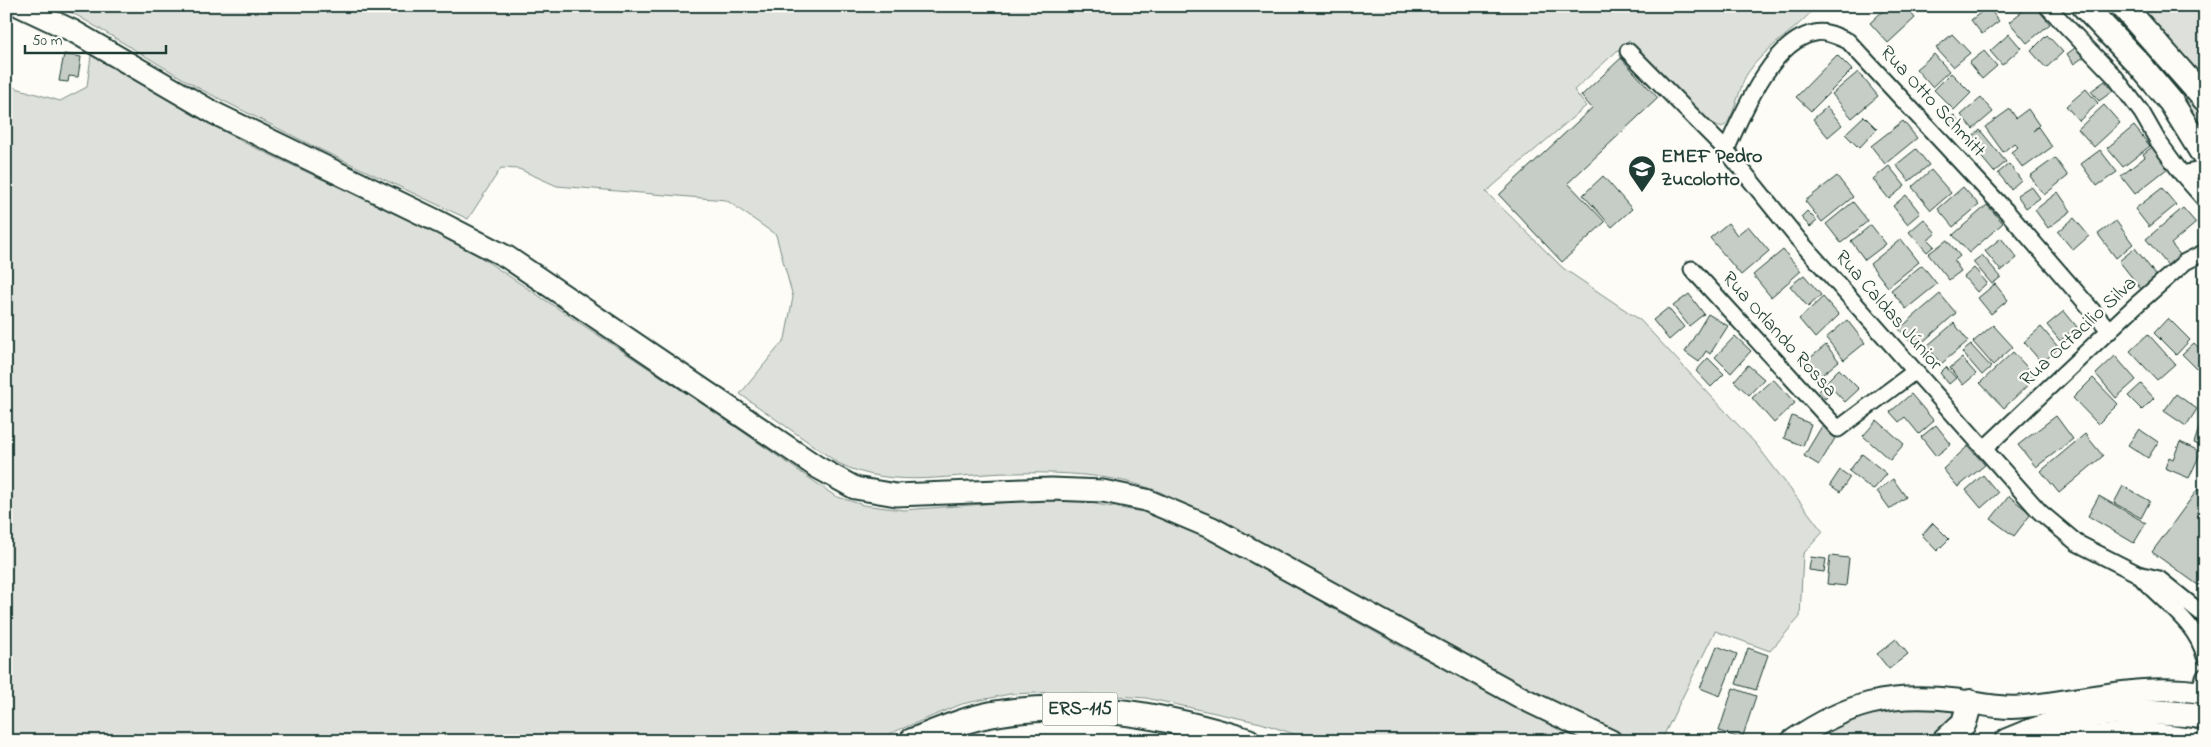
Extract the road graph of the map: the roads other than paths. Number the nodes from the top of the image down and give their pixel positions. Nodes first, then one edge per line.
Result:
1 (20, 6) edge
2 (2047, 6) edge
3 (2084, 6) edge
4 (2122, 6) edge
5 (1628, 51) dead end
6 (2205, 99) edge
7 (1726, 150) junction
8 (2205, 157) edge
9 (2205, 169) edge
10 (2182, 174) junction
11 (2205, 200) edge
12 (2205, 252) edge
13 (1692, 268) dead end
14 (2110, 331) junction
15 (1914, 372) junction
16 (1985, 448) junction
17 (2138, 574) junction
18 (2205, 616) edge
19 (2199, 626) edge
20 (2205, 658) edge
21 (2202, 687) edge
22 (1970, 702) junction
23 (2205, 717) edge
24 (912, 741) edge
25 (1248, 741) edge
26 (1611, 741) edge
27 (1792, 741) edge
28 (1945, 741) edge
29 (2007, 741) edge
30 (2074, 741) edge
31 (2191, 741) edge

1 - 26 main road
2 - 10 street
3 - 8 main road
4 - 6 main road
5 - 7 street, Rua Caldas Júnior
7 - 14 street, Rua Otto Schmitt
7 - 15 street, Rua Caldas Júnior
9 - 10 street
10 - 11 street
12 - 14 street, Rua Octacilio Silva
13 - 15 street, Rua Orlando Rossa
14 - 16 street, Rua Octacilio Silva
15 - 16 street, Rua Caldas Júnior
16 - 17 street, Rua Caldas Júnior
17 - 18 street, Rua Caldas Júnior
17 - 19 street, Rua Caldas Júnior
19 - 20 street, Rua Caldas Júnior
21 - 22 main road
22 - 27 main road
22 - 28 main road
23 - 29 main road
24 - 25 main road, ERS-115
30 - 31 main road

